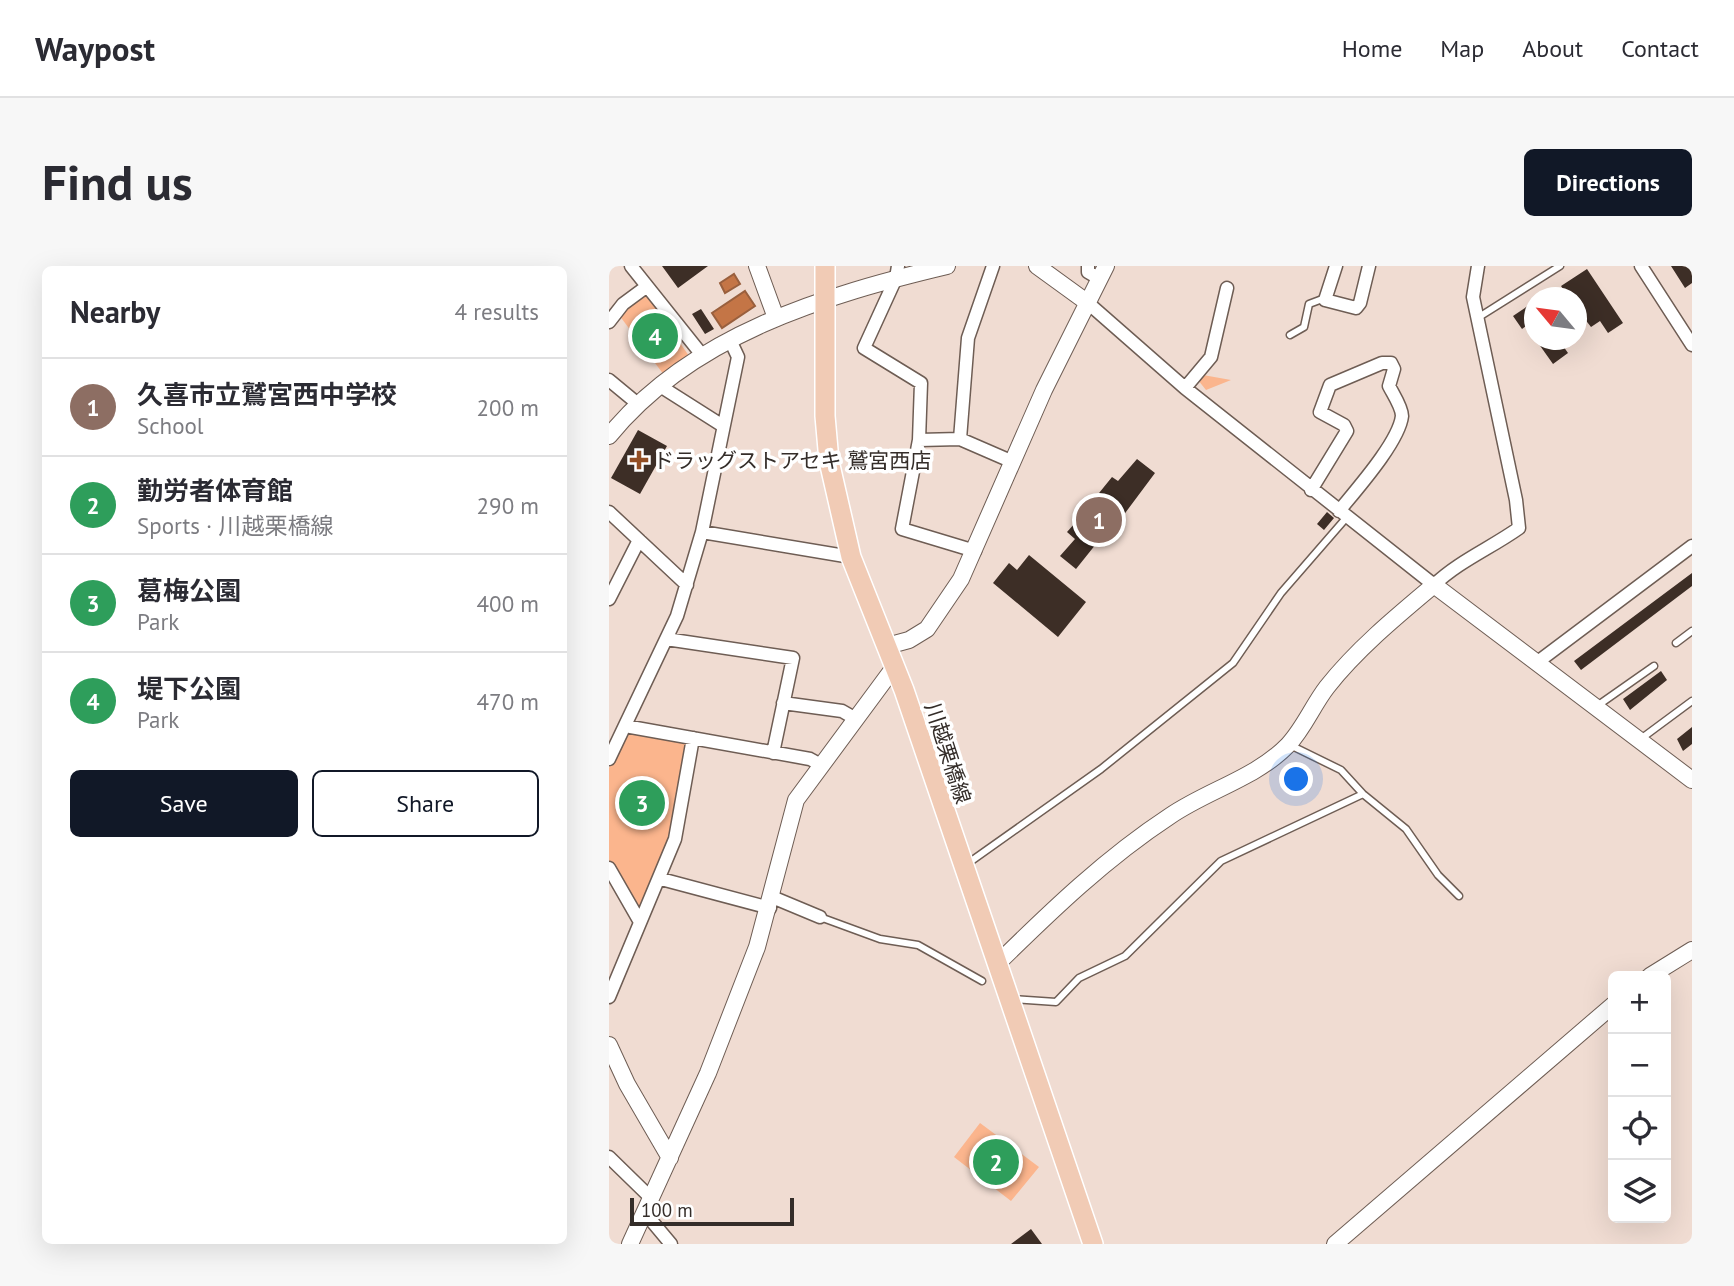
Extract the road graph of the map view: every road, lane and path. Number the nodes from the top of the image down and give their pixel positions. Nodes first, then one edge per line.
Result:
1 (631, 266) edge
2 (757, 266) edge
3 (825, 266) edge
4 (947, 266) edge
5 (993, 266) edge
6 (1037, 266) edge
7 (1088, 266) edge
8 (1336, 266) edge
9 (1369, 266) edge
10 (1478, 266) edge
11 (1560, 266) edge
12 (1641, 266) edge
13 (897, 272) edge
14 (1103, 272) edge
15 (646, 287) junction
16 (1227, 288) dead end
17 (1325, 298) junction
18 (824, 301) junction
19 (1088, 303) junction
20 (776, 318) junction
21 (1477, 318) junction
22 (609, 322) edge
23 (1290, 335) dead end
24 (730, 340) junction
25 (1692, 345) edge
26 (702, 355) junction
27 (609, 380) edge
28 (660, 386) junction
29 (1185, 388) junction
30 (638, 404) junction
31 (723, 426) junction
32 (609, 436) edge
33 (960, 439) junction
34 (919, 440) junction
35 (1013, 462) junction
36 (1311, 490) junction
37 (609, 512) edge
38 (1343, 514) junction
39 (702, 532) junction
40 (639, 540) junction
41 (1691, 550) edge
42 (975, 551) junction
43 (851, 557) junction
44 (687, 585) junction
45 (1434, 585) junction
46 (609, 599) edge
47 (1692, 631) edge
48 (666, 639) junction
49 (1676, 643) dead end
50 (887, 646) junction
51 (1539, 661) junction
52 (895, 666) junction
53 (1654, 666) dead end
54 (1692, 701) edge
55 (783, 703) junction
56 (1597, 706) junction
57 (856, 719) junction
58 (625, 726) junction
59 (693, 738) junction
60 (1640, 740) junction
61 (1289, 744) junction
62 (773, 753) junction
63 (609, 759) edge
64 (821, 765) junction
65 (1692, 780) edge
66 (1363, 794) junction
67 (963, 867) junction
68 (609, 868) edge
69 (661, 879) junction
70 (1459, 895) dead end
71 (771, 903) junction
72 (820, 917) joint
73 (640, 922) junction
74 (1692, 950) edge
75 (997, 964) junction
76 (1658, 971) edge
77 (982, 981) dead end
78 (609, 997) edge
79 (1009, 999) junction
80 (1608, 1008) edge
81 (609, 1045) edge
82 (670, 1158) junction
83 (611, 1165) edge
84 (648, 1206) junction
85 (630, 1244) edge
86 (671, 1244) edge
87 (1093, 1244) edge
88 (1335, 1244) edge

1 - 15 street
2 - 20 street
3 - 18 main road, 川越栗橋線
4 - 13 street
5 - 33 street
6 - 19 street
7 - 14 street
8 - 17 street
9 - 17 street
10 - 21 street
11 - 21 lane
12 - 25 street
13 - 18 street
13 - 34 street
14 - 19 street
15 - 22 street
15 - 26 street
16 - 29 street
17 - 23 lane
18 - 20 street
18 - 43 main road, 川越栗橋線
19 - 29 street
19 - 35 street
20 - 24 street
21 - 45 street
24 - 26 street
24 - 31 street
26 - 28 street
27 - 30 street
28 - 30 street
28 - 31 street
29 - 36 street
30 - 32 street
31 - 39 street
33 - 34 street
33 - 35 street
34 - 42 street
35 - 42 street
36 - 38 street
36 - 38 street
37 - 40 street
38 - 45 street
38 - 67 lane
39 - 43 street
39 - 44 street
40 - 44 street
40 - 46 street
41 - 51 street
42 - 50 street
43 - 50 main road, 川越栗橋線
44 - 48 street
45 - 51 street
45 - 61 street
47 - 49 lane
48 - 55 street
48 - 58 street
50 - 52 main road, 川越栗橋線
51 - 56 street
52 - 57 street
52 - 67 main road, 川越栗橋線
53 - 56 lane
54 - 60 lane
55 - 57 street
55 - 62 street
56 - 60 street
57 - 64 street
58 - 59 street
58 - 63 street
59 - 62 street
59 - 69 street
60 - 65 street
61 - 66 lane
61 - 75 street
62 - 64 street
64 - 71 street
66 - 70 lane
66 - 79 lane
67 - 75 main road, 川越栗橋線
68 - 73 street
69 - 71 street
69 - 73 street
71 - 72 street
71 - 82 street
72 - 77 lane
73 - 78 street
74 - 76 street
75 - 79 main road, 川越栗橋線
79 - 87 main road, 川越栗橋線
80 - 88 street
81 - 82 street
82 - 84 street
83 - 84 street
84 - 85 street
84 - 86 street

